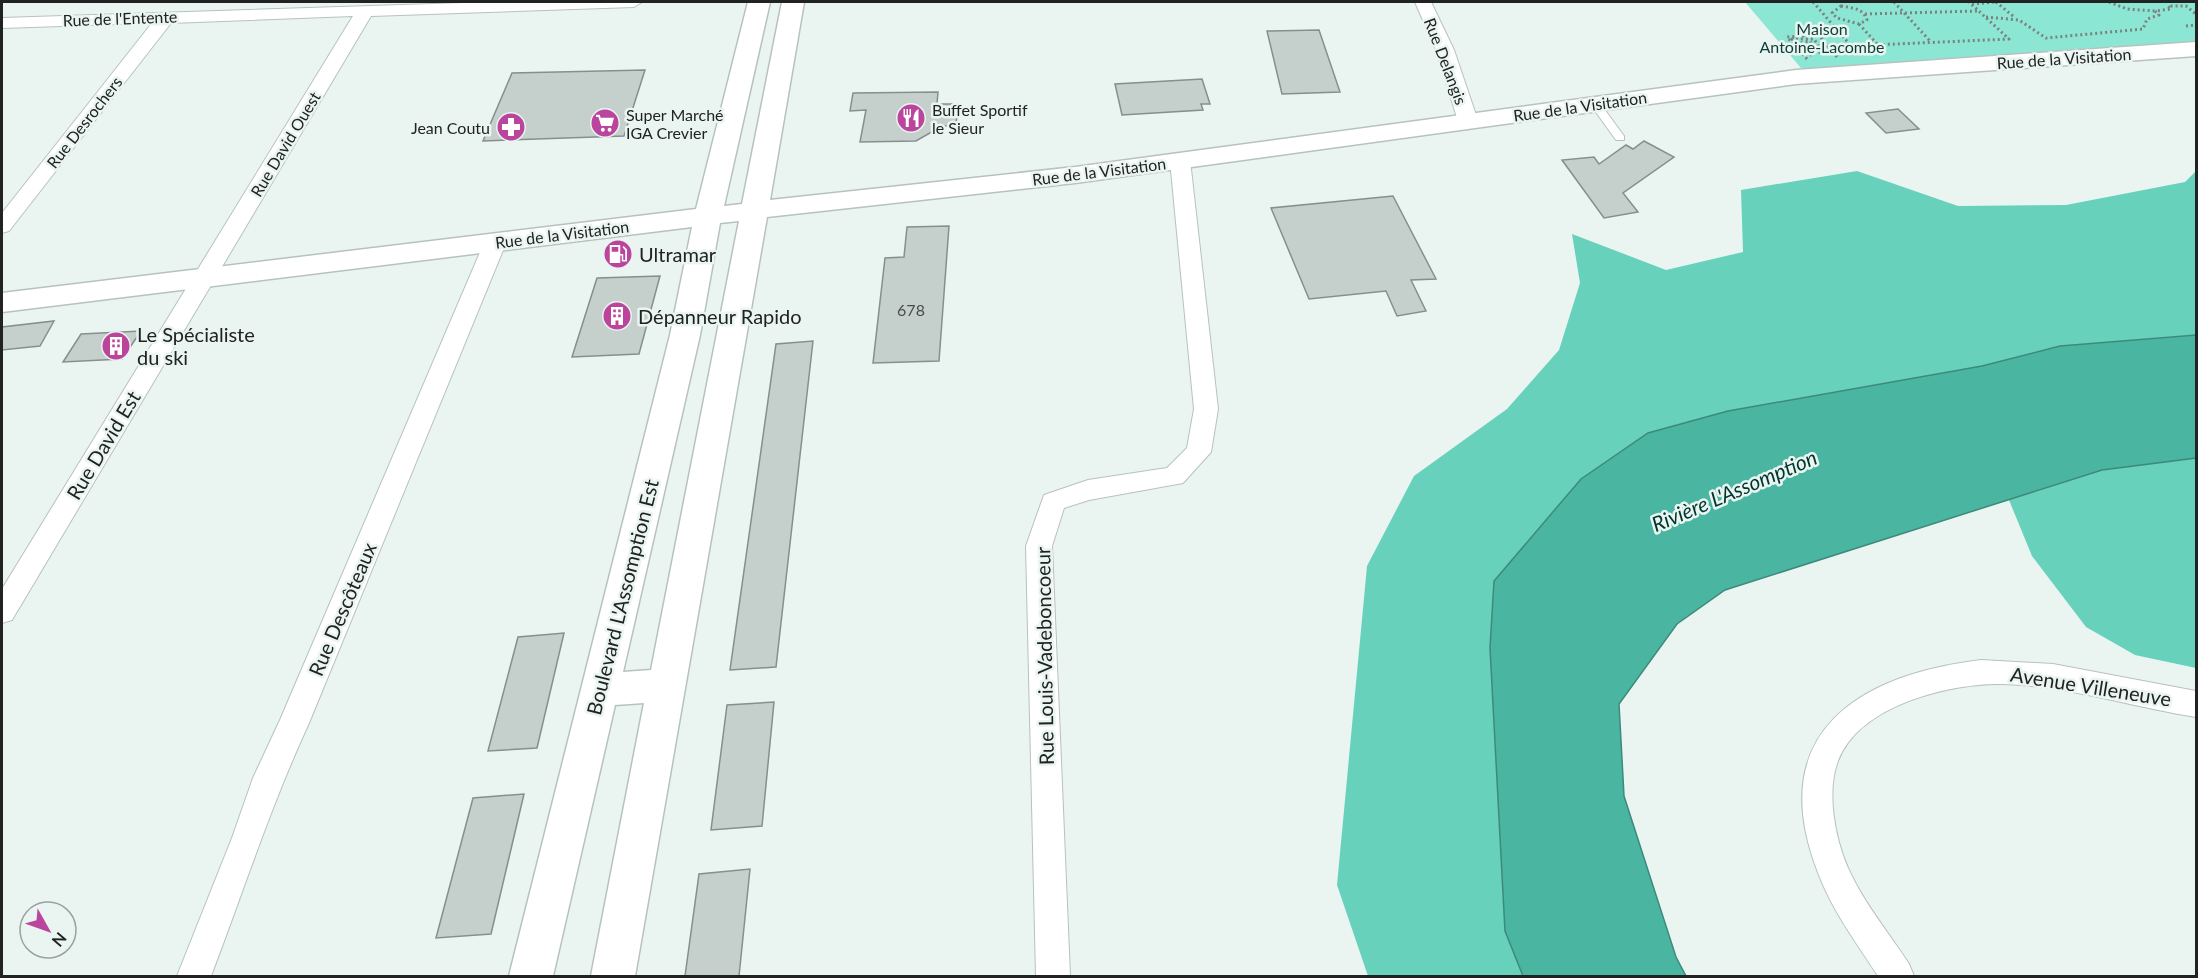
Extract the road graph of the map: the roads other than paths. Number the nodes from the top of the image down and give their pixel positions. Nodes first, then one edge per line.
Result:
1 (577, 2) edge
2 (634, 2) edge
3 (759, 2) edge
4 (793, 2) edge
5 (1423, 2) edge
6 (365, 10) junction
7 (166, 17) junction
8 (2, 23) edge
9 (2196, 49) edge
10 (1595, 104) junction
11 (1468, 121) junction
12 (1620, 138) dead end
13 (1180, 160) junction
14 (756, 211) junction
15 (708, 216) junction
16 (2, 226) edge
17 (495, 243) junction
18 (205, 277) junction
19 (2, 302) edge
20 (734, 327) junction
21 (686, 330) junction
22 (2, 612) edge
23 (667, 686) junction
24 (600, 689) junction
25 (2196, 704) edge
26 (194, 976) edge
27 (531, 976) edge
28 (613, 976) edge
29 (1053, 976) edge
30 (1897, 976) edge

1 - 2 street, Rue de l'Entente
1 - 6 street, Rue de l'Entente
3 - 15 street, Boulevard L'Assomption Est
4 - 14 street
5 - 11 street, Rue Delangis
6 - 7 street, Rue de l'Entente
6 - 18 street, Rue David Ouest
7 - 8 street, Rue de l'Entente
7 - 16 street, Rue Desrochers
9 - 10 street, Rue de la Visitation
10 - 11 street, Rue de la Visitation
10 - 12 lane
11 - 13 street, Rue de la Visitation
13 - 14 street, Rue de la Visitation
13 - 29 street, Rue Louis-Vadeboncoeur
14 - 15 street, Rue de la Visitation
14 - 20 street
15 - 17 street, Rue de la Visitation
15 - 21 street, Boulevard L'Assomption Est
17 - 18 street, Rue de la Visitation
17 - 26 street, Rue Descôteaux
18 - 19 street, Rue de la Visitation
18 - 22 street, Rue David Est
20 - 21 street
20 - 23 street
21 - 24 street, Boulevard L'Assomption Est
23 - 24 street
23 - 28 street
24 - 27 street, Boulevard L'Assomption Est
25 - 30 street, Avenue Villeneuve

